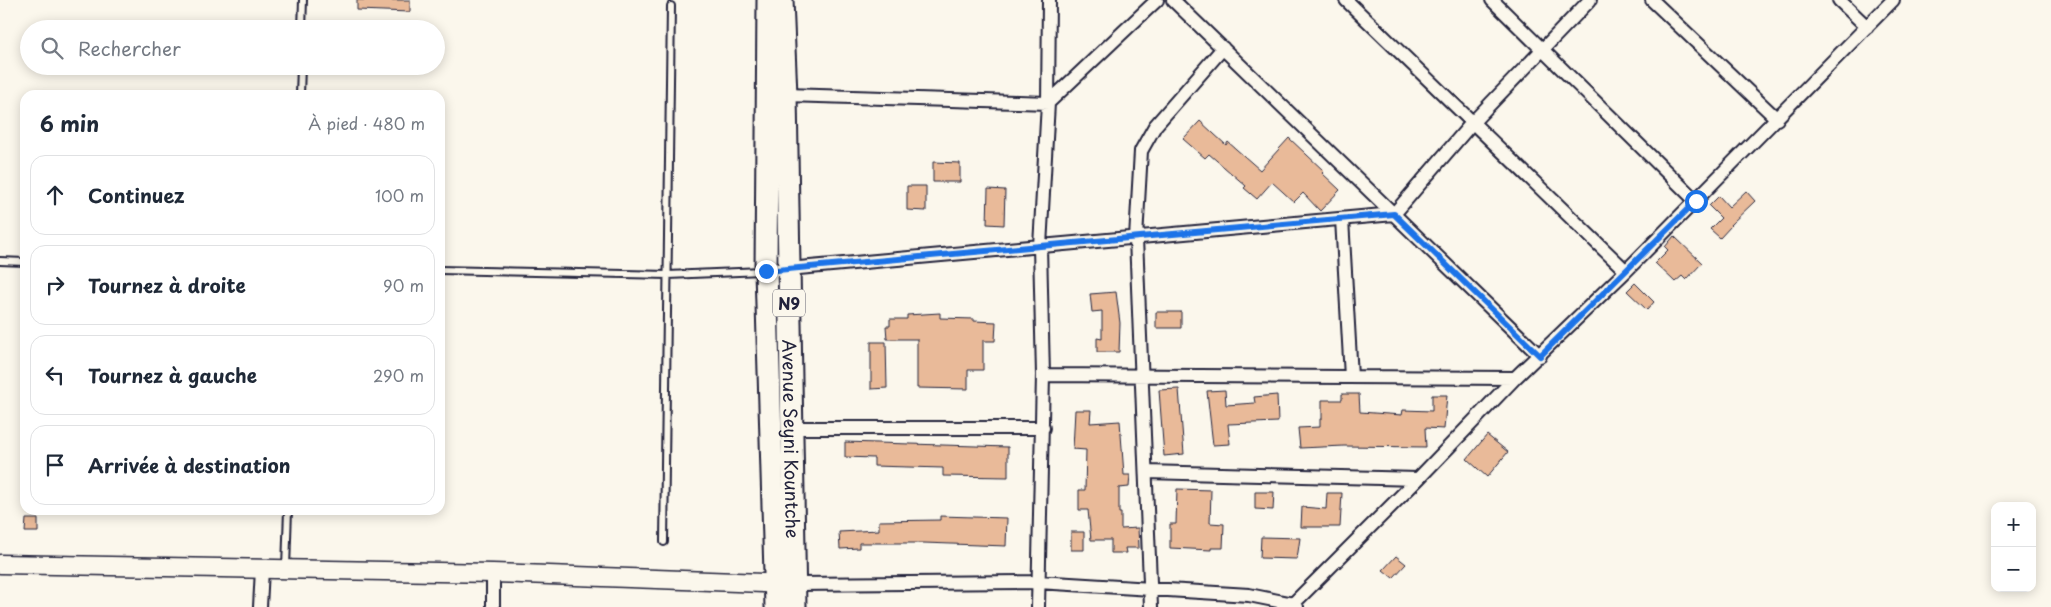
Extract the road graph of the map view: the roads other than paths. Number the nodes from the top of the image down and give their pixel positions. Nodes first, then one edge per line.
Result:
1 (303, 0) edge
2 (768, 0) edge
3 (782, 0) edge
4 (1049, 0) edge
5 (1157, 0) edge
6 (1174, 0) edge
7 (1346, 0) edge
8 (1492, 0) edge
9 (1590, 0) edge
10 (1652, 0) edge
11 (1839, 0) edge
12 (1893, 0) edge
13 (671, 6) dead end
14 (302, 20) edge
15 (1867, 27) junction
16 (1223, 48) junction
17 (1542, 50) junction
18 (301, 75) edge
19 (300, 90) edge
20 (786, 95) junction
21 (1048, 103) junction
22 (1777, 119) junction
23 (1472, 123) junction
24 (1696, 201) junction
25 (1394, 214) junction
26 (1342, 219) junction
27 (1136, 238) junction
28 (1040, 246) junction
29 (0, 261) edge
30 (20, 262) edge
31 (788, 269) junction
32 (445, 270) edge
33 (766, 271) junction
34 (1626, 271) junction
35 (668, 275) junction
36 (1540, 356) junction
37 (1043, 375) junction
38 (1142, 376) junction
39 (1351, 377) junction
40 (1515, 378) junction
41 (792, 428) junction
42 (1043, 428) junction
43 (1146, 472) junction
44 (1418, 479) junction
45 (288, 515) edge
46 (664, 542) dead end
47 (0, 564) edge
48 (262, 569) junction
49 (286, 569) junction
50 (494, 573) junction
51 (1038, 582) junction
52 (786, 584) junction
53 (1151, 589) junction
54 (1249, 601) edge
55 (1295, 605) edge
56 (260, 607) edge
57 (493, 607) edge
58 (776, 607) edge
59 (796, 607) edge
60 (1038, 607) edge
61 (1152, 607) edge

1 - 14 lane
2 - 33 highway, Avenue Seyni Kountche / N9
3 - 20 highway, Avenue Seyni Kountche / N9
4 - 21 street
5 - 21 street
6 - 16 street
7 - 23 street
8 - 17 street
9 - 17 street
10 - 22 street
11 - 15 street
12 - 15 street
13 - 35 lane
15 - 22 street
16 - 25 street
16 - 27 street
17 - 23 street
17 - 24 street
18 - 19 lane
20 - 21 street
20 - 31 highway, Avenue Seyni Kountche / N9
21 - 28 street
22 - 24 street
23 - 25 street
23 - 34 street
24 - 34 street
25 - 26 street
25 - 36 street
26 - 27 street
26 - 39 street
27 - 28 street
27 - 38 street
28 - 31 street
28 - 37 street
29 - 30 lane
31 - 33 street
31 - 41 highway, Avenue Seyni Kountche / N9
32 - 35 lane
33 - 35 lane
33 - 52 highway, Avenue Seyni Kountche / N9
34 - 36 street
35 - 46 lane
36 - 40 street
37 - 38 street
37 - 42 street
38 - 39 street
38 - 43 street
39 - 40 street
40 - 44 street
41 - 42 street
41 - 52 highway, Avenue Seyni Kountche / N9
42 - 51 street
43 - 44 street
43 - 53 street
44 - 55 street
45 - 49 lane
47 - 48 main road
48 - 49 main road
48 - 56 street
49 - 50 main road
50 - 52 main road
50 - 57 street
51 - 52 street
51 - 53 street
51 - 60 street
52 - 58 highway, Avenue Seyni Kountche / N9
52 - 59 highway, Avenue Seyni Kountche / N9
53 - 54 street
53 - 61 street
54 - 55 street

